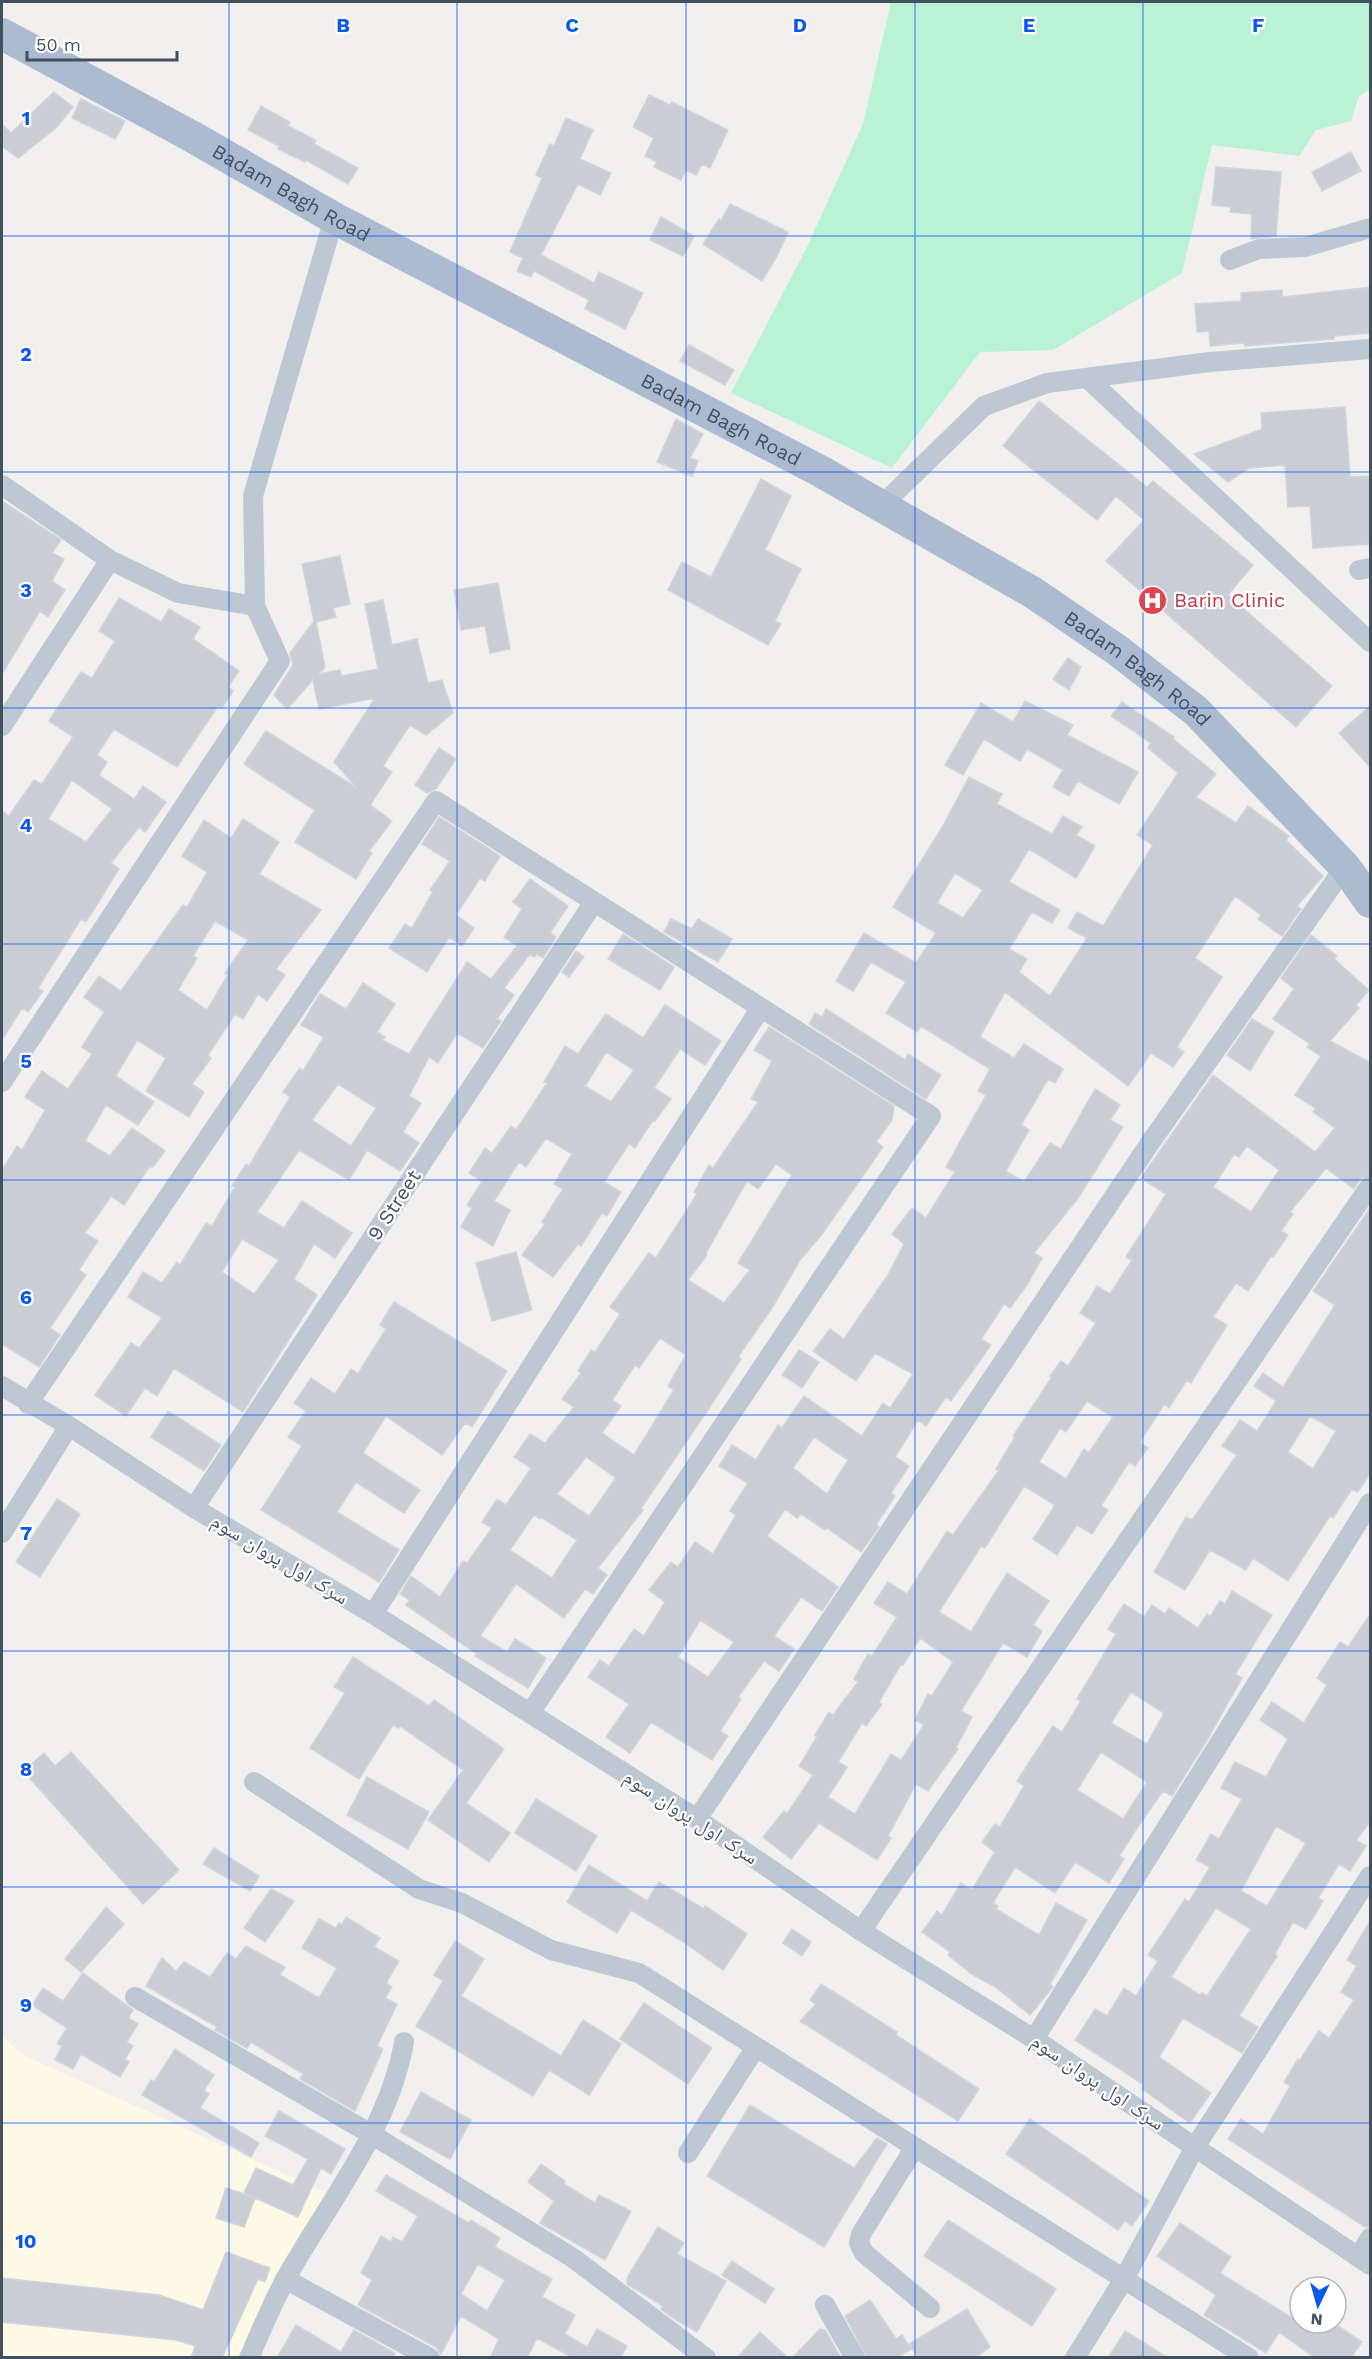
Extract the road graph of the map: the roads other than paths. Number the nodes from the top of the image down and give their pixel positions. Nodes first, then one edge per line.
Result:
1 (2, 34) edge
2 (334, 218) junction
3 (1371, 228) edge
4 (1230, 260) dead end
5 (1371, 350) edge
6 (1087, 378) junction
7 (2, 485) edge
8 (880, 507) junction
9 (110, 560) junction
10 (255, 606) junction
11 (1371, 642) edge
12 (2, 726) edge
13 (1345, 867) junction
14 (1371, 902) edge
15 (594, 903) junction
16 (760, 1009) junction
17 (2, 1082) edge
18 (1371, 1186) edge
19 (2, 1386) edge
20 (28, 1404) junction
21 (69, 1426) junction
22 (1371, 1503) edge
23 (194, 1508) junction
24 (2, 1533) edge
25 (374, 1614) junction
26 (530, 1713) junction
27 (254, 1782) dead end
28 (697, 1819) junction
29 (1371, 1876) edge
30 (861, 1931) junction
31 (135, 1997) dead end
32 (1034, 2038) junction
33 (404, 2042) dead end
34 (756, 2047) junction
35 (371, 2134) junction
36 (915, 2147) junction
37 (1195, 2147) junction
38 (688, 2153) dead end
39 (1371, 2238) edge
40 (1365, 2261) edge
41 (285, 2279) junction
42 (1124, 2279) junction
43 (825, 2305) dead end
44 (930, 2308) dead end
45 (249, 2358) edge
46 (430, 2358) edge
47 (706, 2358) edge
48 (855, 2358) edge
49 (1075, 2358) edge
50 (1249, 2358) edge

1 - 2 main road, Badam Bagh Road
2 - 8 main road, Badam Bagh Road
2 - 10 street
3 - 4 street
5 - 6 street
6 - 8 street
6 - 11 street
7 - 9 street
8 - 13 main road, Badam Bagh Road
9 - 10 street
9 - 12 street
10 - 17 street
13 - 14 main road, Badam Bagh Road
13 - 28 street
15 - 16 street
15 - 20 street
15 - 23 street, 9 Street
16 - 25 street
16 - 26 street
18 - 30 street
19 - 20 street, سرک اول پروان سوم
20 - 21 street, سرک اول پروان سوم
21 - 23 street, سرک اول پروان سوم
21 - 24 street
22 - 32 street
23 - 25 street, سرک اول پروان سوم
25 - 26 street, سرک اول پروان سوم
26 - 28 street, سرک اول پروان سوم
27 - 34 street
28 - 30 street, سرک اول پروان سوم
29 - 37 street
30 - 32 street, سرک اول پروان سوم
31 - 35 street
32 - 37 street, سرک اول پروان سوم
33 - 35 street
34 - 36 street
34 - 38 street
35 - 41 street
35 - 47 street
36 - 42 street
36 - 44 street
37 - 40 street, سرک اول پروان سوم
37 - 42 street
39 - 40 street
41 - 45 street
41 - 46 street
42 - 49 street
42 - 50 street
43 - 48 street

